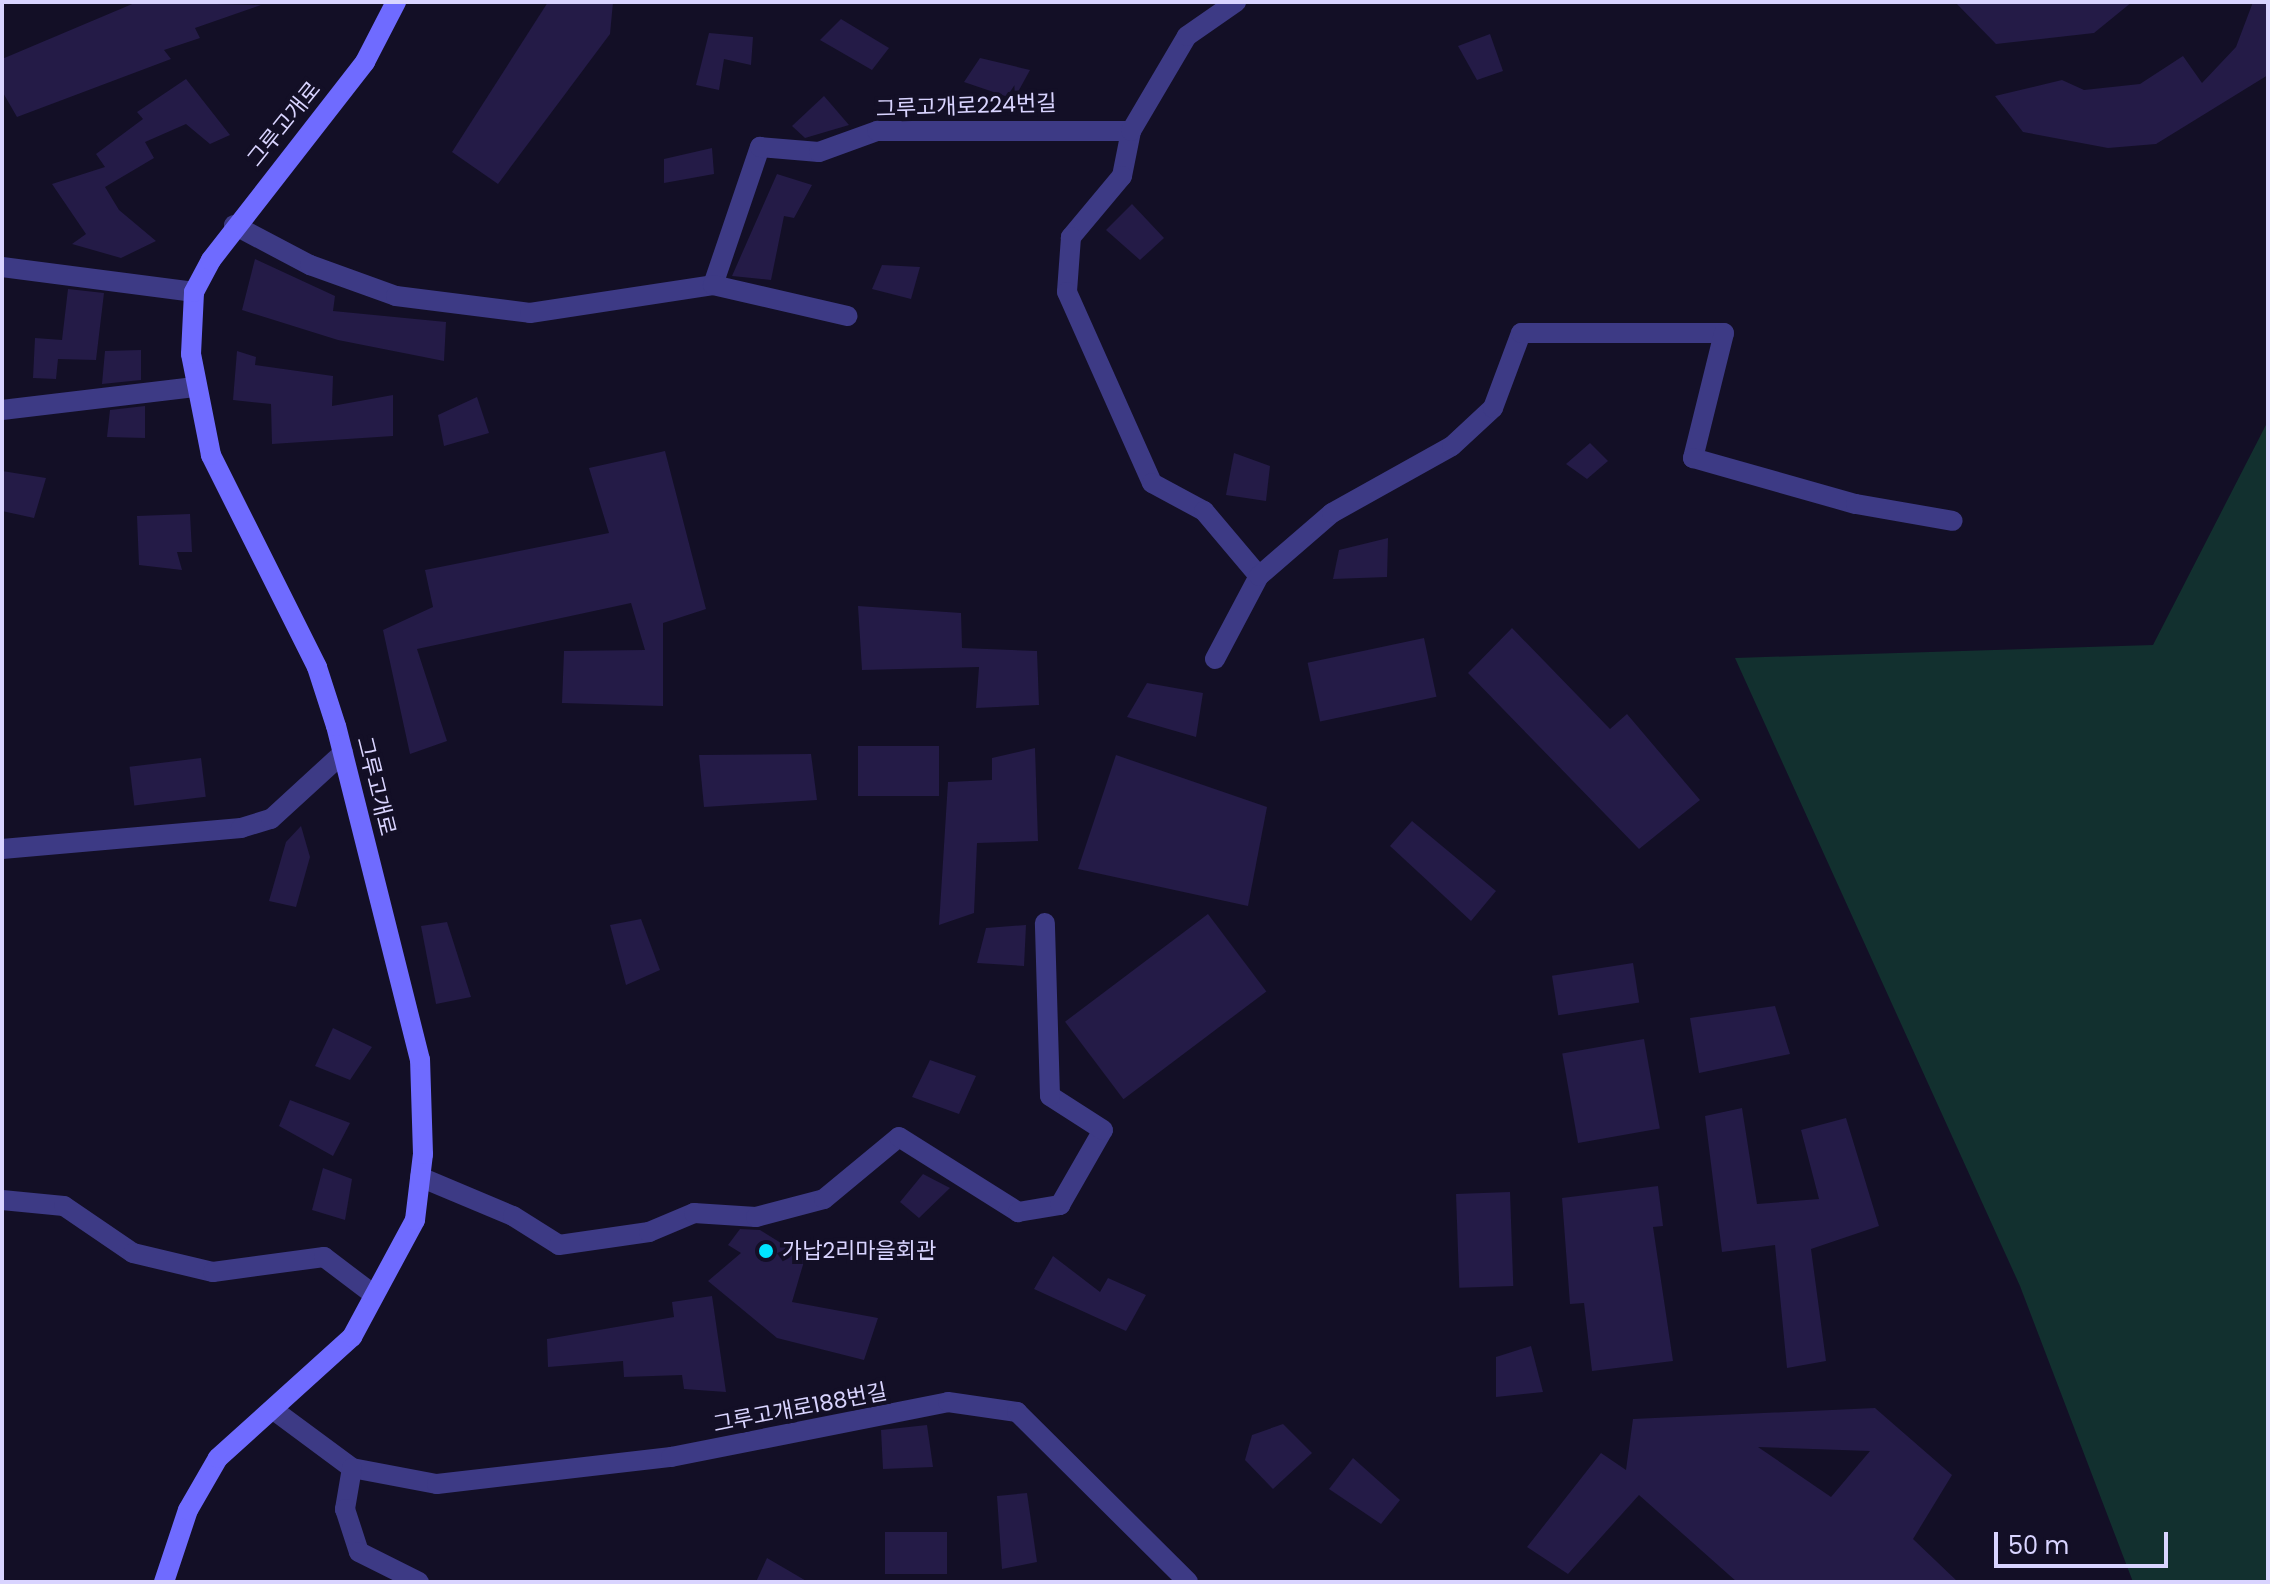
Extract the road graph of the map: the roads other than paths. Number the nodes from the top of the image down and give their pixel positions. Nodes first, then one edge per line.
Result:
1 (396, 2) edge
2 (1236, 2) edge
3 (1131, 131) junction
4 (234, 225) junction
5 (2, 267) edge
6 (713, 285) junction
7 (194, 292) junction
8 (847, 316) dead end
9 (195, 387) junction
10 (2, 410) edge
11 (1953, 521) dead end
12 (1259, 576) junction
13 (1215, 659) dead end
14 (343, 753) junction
15 (2, 849) edge
16 (1045, 923) dead end
17 (420, 1177) junction
18 (2, 1200) edge
19 (374, 1295) junction
20 (275, 1411) junction
21 (352, 1468) junction
22 (164, 1582) edge
23 (419, 1582) edge
24 (1188, 1582) edge

1 - 4 street, 그루고개로
2 - 3 street
3 - 6 street, 그루고개로224번길
3 - 12 street
4 - 6 street
4 - 7 street, 그루고개로
5 - 7 street
6 - 8 street
7 - 9 street, 그루고개로
9 - 10 street
9 - 14 street, 그루고개로
11 - 12 street
12 - 13 street
14 - 15 street
14 - 17 street, 그루고개로
16 - 17 street
17 - 19 street, 그루고개로
18 - 19 street
19 - 20 street, 그루고개로
20 - 21 street, 그루고개로188번길
20 - 22 street, 그루고개로
21 - 23 street
21 - 24 street, 그루고개로188번길

